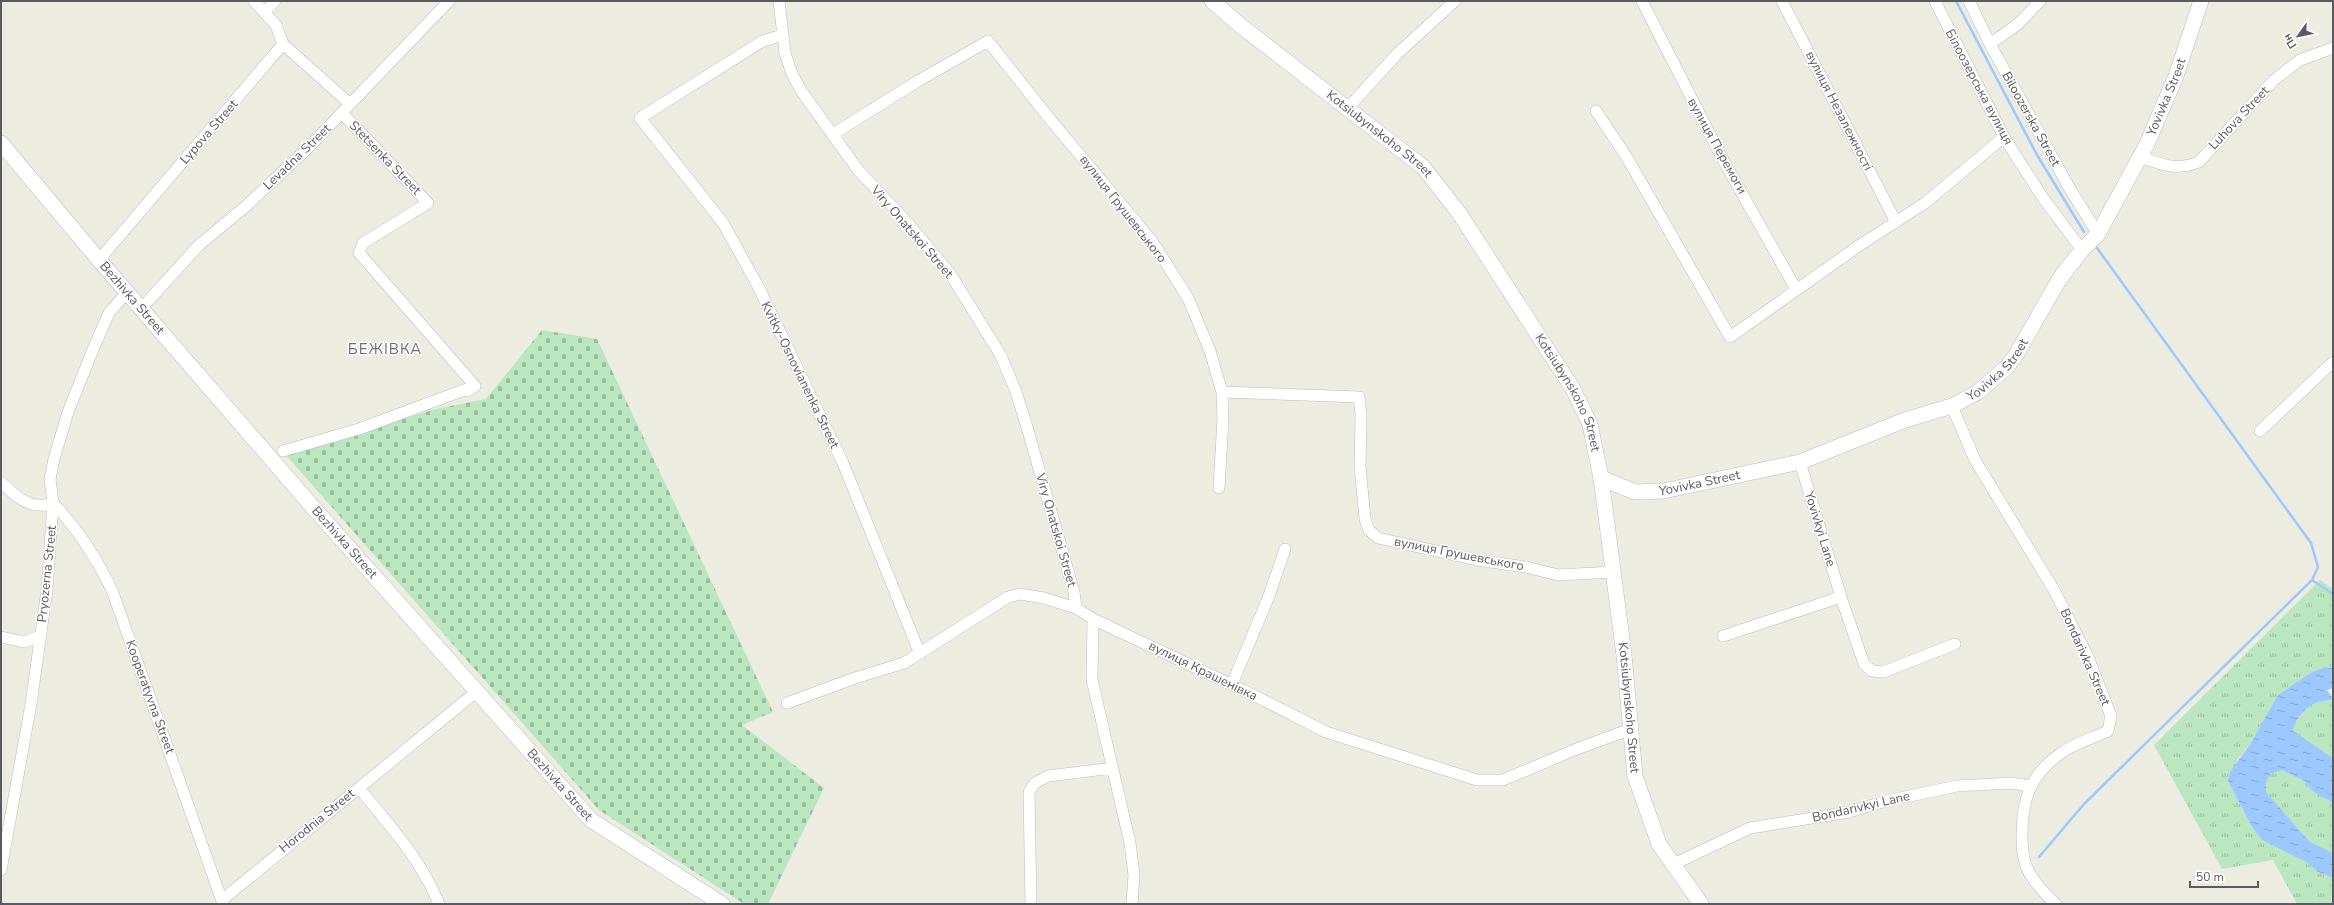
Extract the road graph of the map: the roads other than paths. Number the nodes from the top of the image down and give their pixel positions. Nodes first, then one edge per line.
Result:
1 (254, 1) edge
2 (275, 1) edge
3 (450, 1) edge
4 (779, 1) edge
5 (1212, 1) edge
6 (1455, 1) edge
7 (1642, 1) edge
8 (1782, 1) edge
9 (1934, 1) edge
10 (1970, 1) edge
11 (2040, 1) edge
12 (2201, 1) edge
13 (265, 12) junction
14 (782, 34) junction
15 (284, 44) junction
16 (1990, 44) junction
17 (2333, 48) edge
18 (350, 104) junction
19 (1347, 109) junction
20 (1596, 111) dead end
21 (342, 113) junction
22 (833, 134) junction
23 (2004, 137) junction
24 (1, 143) edge
25 (2140, 157) junction
26 (1896, 222) junction
27 (2098, 234) junction
28 (2082, 250) junction
29 (99, 260) junction
30 (1796, 289) junction
31 (127, 292) junction
32 (141, 309) junction
33 (2333, 362) edge
34 (1222, 392) junction
35 (1952, 406) junction
36 (2260, 430) dead end
37 (283, 451) dead end
38 (1800, 462) junction
39 (1601, 478) junction
40 (1, 482) edge
41 (1219, 488) dead end
42 (53, 503) junction
43 (1285, 549) dead end
44 (1613, 572) junction
45 (1841, 597) junction
46 (1076, 608) junction
47 (1093, 619) junction
48 (40, 636) junction
49 (1722, 636) dead end
50 (1, 637) edge
51 (1955, 644) dead end
52 (920, 654) junction
53 (1232, 684) junction
54 (476, 692) junction
55 (787, 703) dead end
56 (1631, 729) junction
57 (1113, 768) junction
58 (2031, 786) junction
59 (359, 788) junction
60 (1674, 864) junction
61 (1, 870) edge
62 (222, 902) edge
63 (439, 904) edge
64 (722, 904) edge
65 (1031, 904) edge
66 (1132, 904) edge
67 (1701, 904) edge
68 (2056, 904) edge

1 - 13 street
2 - 13 street
3 - 18 street, Levadna Street
4 - 14 street, Viry Onatskoi Street
5 - 19 street, Kotsiubynskoho Street
6 - 19 street
7 - 30 street, вулиця Перемоги
8 - 26 street, вулиця Незалежності
9 - 23 street, Білоозерська вулиця
10 - 16 street, Biloozerska Street
11 - 16 street
12 - 25 street, Yovivka Street
13 - 15 street
14 - 22 street, Viry Onatskoi Street
14 - 52 street, Kvitky-Osnovianenka Street
15 - 18 street
15 - 29 street, Lypova Street
16 - 27 street, Biloozerska Street
17 - 25 street, Luhova Street
18 - 21 street, Levadna Street
19 - 39 street, Kotsiubynskoho Street
20 - 30 street
21 - 32 street, Levadna Street
21 - 37 street, Stetsenka Street
22 - 34 street, вулиця Грушевського
22 - 46 street, Viry Onatskoi Street
23 - 26 street
23 - 28 street, Білоозерська вулиця
24 - 29 street, Bezhivka Street
25 - 27 street, Yovivka Street
26 - 30 street
27 - 28 street, Yovivka Street
28 - 35 street, Yovivka Street
29 - 31 street, Bezhivka Street
31 - 32 street, Bezhivka Street
31 - 42 street, Pryozerna Street
32 - 54 street, Bezhivka Street
33 - 36 street
34 - 41 street
34 - 44 street, вулиця Грушевського
35 - 38 street, Yovivka Street
35 - 58 street, Bondarivka Street
38 - 39 street, Yovivka Street
38 - 45 street, Yovivkyi Lane
39 - 44 street, Kotsiubynskoho Street
40 - 42 street
42 - 48 street, Pryozerna Street
42 - 62 street, Kooperatyvna Street
43 - 53 street
44 - 56 street, Kotsiubynskoho Street
45 - 49 street
45 - 51 street, Yovivkyi Lane
46 - 47 street, вулиця Крашенівка
46 - 52 street, вулиця Крашенівка
47 - 53 street, вулиця Крашенівка
47 - 57 street
48 - 50 street
48 - 61 street, Pryozerna Street
52 - 55 street, вулиця Крашенівка
53 - 56 street, вулиця Крашенівка
54 - 59 street
54 - 64 street, Bezhivka Street
56 - 60 street, Kotsiubynskoho Street
57 - 65 street
57 - 66 street
58 - 60 street, Bondarivkyi Lane
58 - 68 street, Bondarivka Street
59 - 62 street, Horodnia Street
59 - 63 street, Horodnia Street
60 - 67 street, Kotsiubynskoho Street

